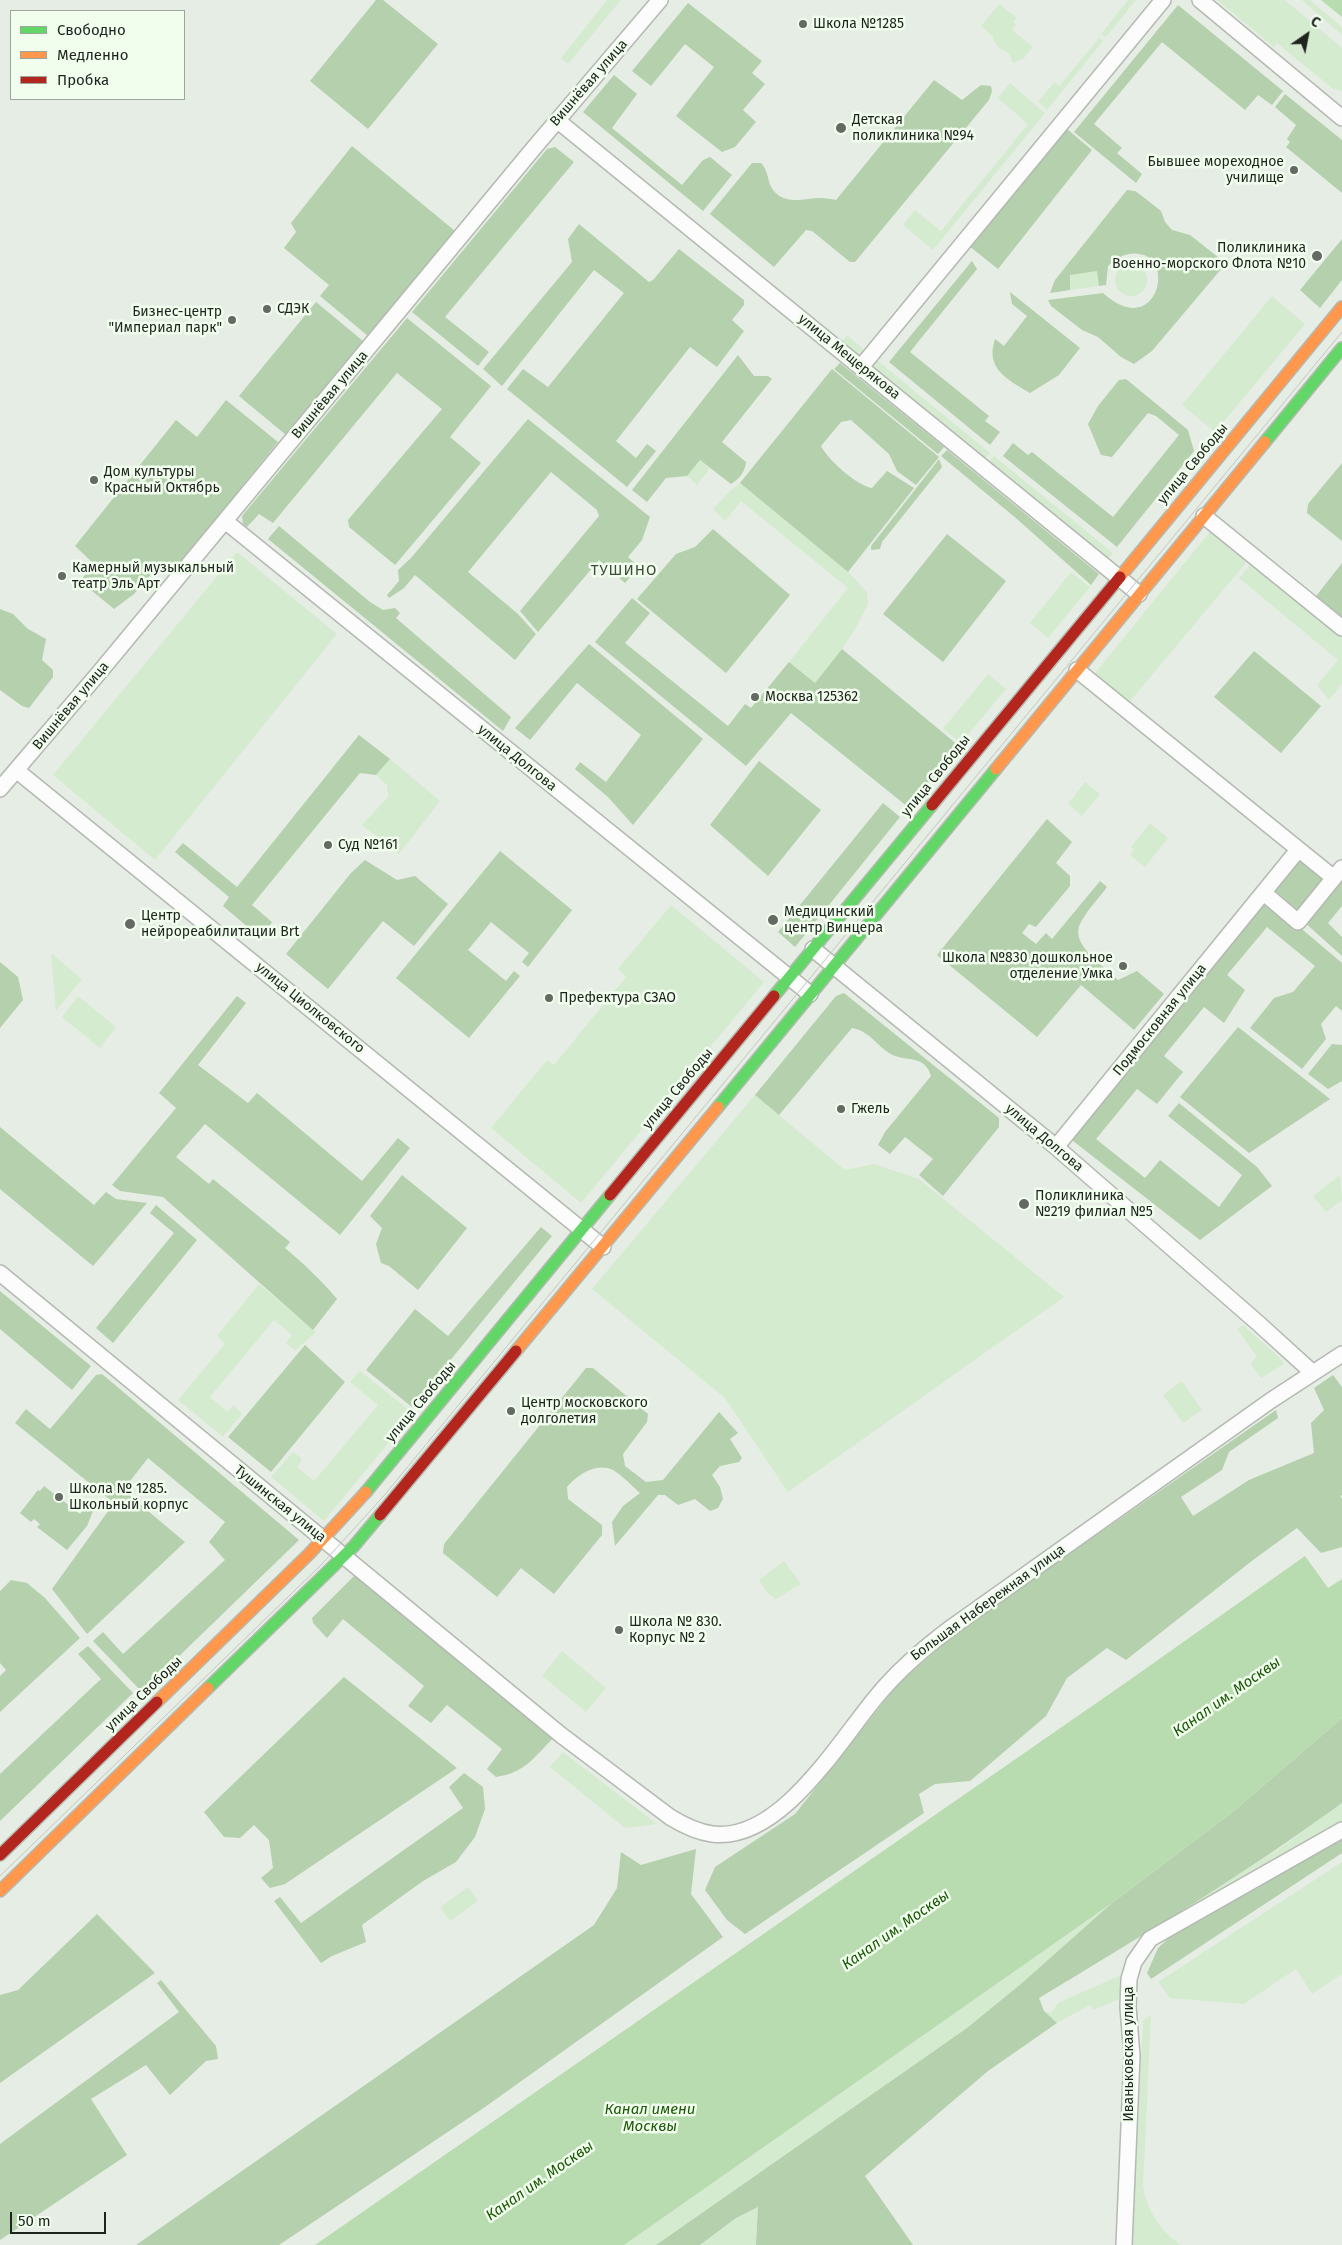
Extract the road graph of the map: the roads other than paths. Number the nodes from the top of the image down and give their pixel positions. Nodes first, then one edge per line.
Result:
1 (660, 0) edge
2 (1163, 0) edge
3 (1200, 0) edge
4 (1342, 118) edge
5 (558, 121) junction
6 (1342, 307) edge
7 (1342, 348) edge
8 (861, 367) junction
9 (1204, 516) junction
10 (225, 521) junction
11 (1119, 578) junction
12 (1139, 594) junction
13 (1342, 628) edge
14 (1077, 670) junction
15 (16, 770) junction
16 (1, 787) edge
17 (1298, 850) junction
18 (1338, 873) edge
19 (1264, 893) junction
20 (813, 949) junction
21 (833, 966) junction
22 (790, 978) junction
23 (810, 994) junction
24 (1056, 1147) junction
25 (582, 1230) junction
26 (603, 1247) junction
27 (0, 1273) edge
28 (1342, 1354) edge
29 (1313, 1373) junction
30 (324, 1540) junction
31 (344, 1556) junction
32 (561, 1735) joint
33 (1342, 1830) edge
34 (0, 1855) edge
35 (0, 1891) edge
36 (1124, 2245) edge

1 - 5 street, Вишнёвая улица
2 - 8 street
3 - 4 street
5 - 8 street, улица Мещерякова
5 - 10 street, Вишнёвая улица
6 - 11 main road, улица Свободы
7 - 9 main road
8 - 11 street, улица Мещерякова
9 - 12 main road
9 - 13 street
10 - 15 street, Вишнёвая улица
10 - 22 street, улица Долгова
11 - 12 street, улица Мещерякова
11 - 20 main road, улица Свободы
12 - 14 main road
14 - 17 street
14 - 21 main road
15 - 16 street, Вишнёвая улица
15 - 25 street, улица Циолковского
17 - 18 street
17 - 19 street, Подмосковная улица
18 - 19 street
19 - 24 street, Подмосковная улица
20 - 21 street, улица Долгова
20 - 22 main road, улица Свободы
21 - 23 main road
21 - 24 street, улица Долгова
22 - 23 street, улица Долгова
22 - 25 main road, улица Свободы
23 - 26 main road
24 - 29 street, улица Долгова
25 - 26 street, улица Циолковского
25 - 30 main road, улица Свободы
26 - 31 main road
27 - 30 street, Тушинская улица
28 - 29 street, Большая Набережная улица
29 - 32 street, Большая Набережная улица
30 - 31 street, Тушинская улица
30 - 34 main road, улица Свободы
31 - 32 street, Тушинская улица
31 - 35 main road
33 - 36 street, Иваньковская улица

